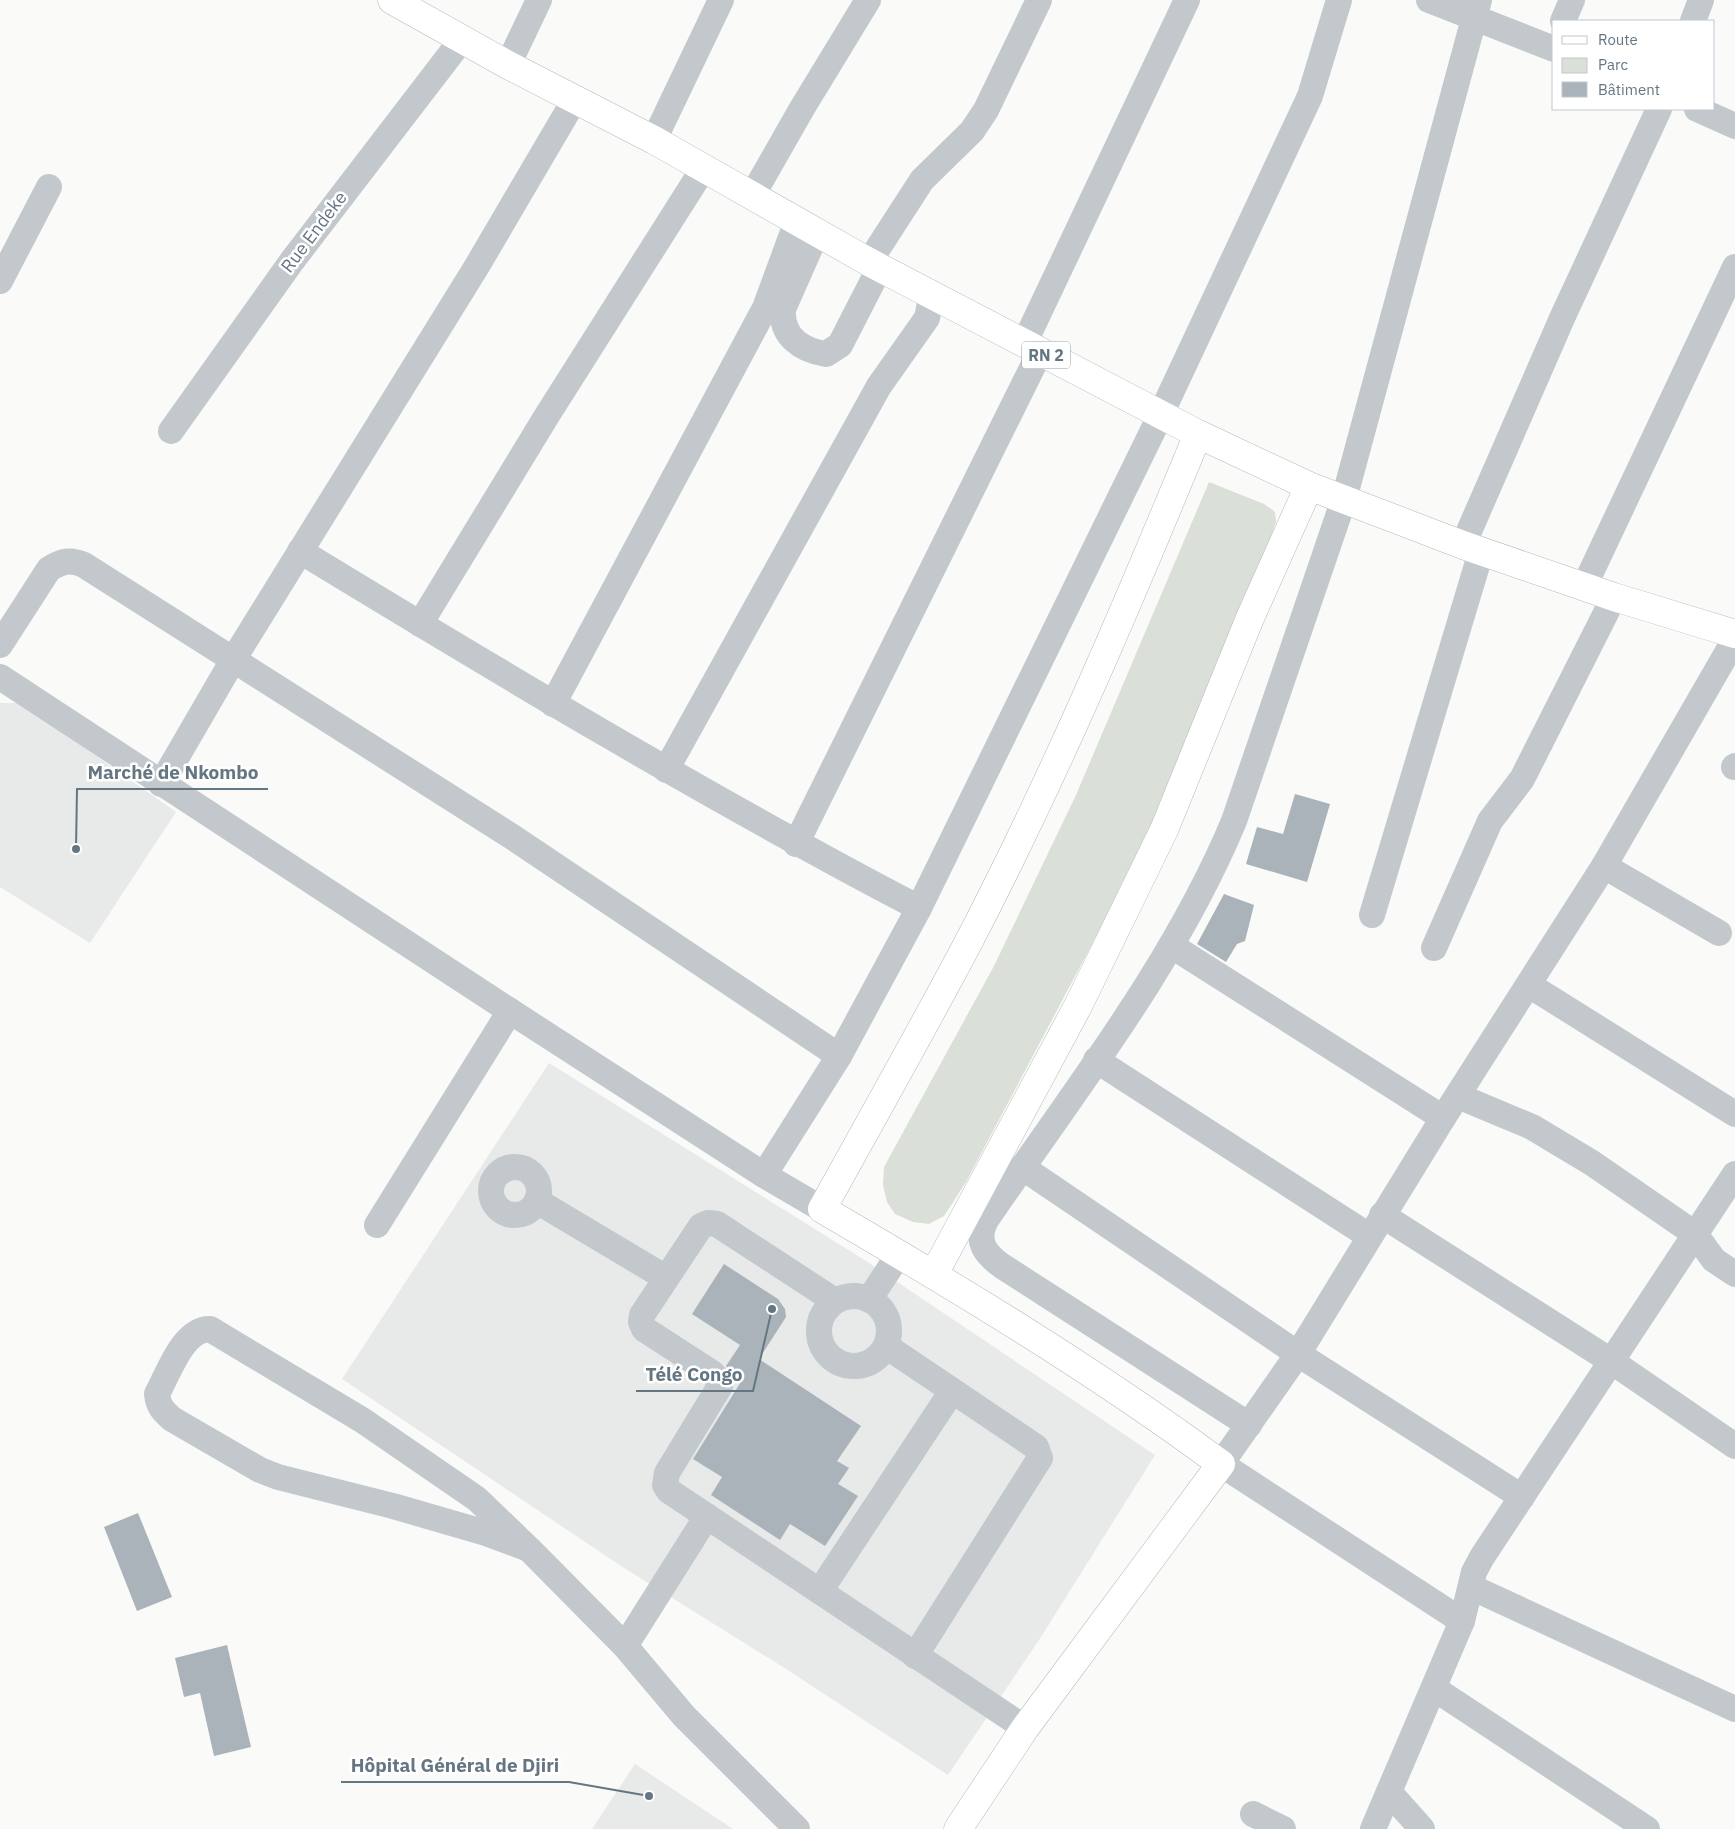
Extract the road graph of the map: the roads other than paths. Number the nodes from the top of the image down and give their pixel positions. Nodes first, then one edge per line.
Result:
1 (392, 0) edge
2 (539, 0) edge
3 (722, 0) edge
4 (868, 0) edge
5 (1039, 0) edge
6 (1187, 0) edge
7 (1339, 0) edge
8 (1429, 0) edge
9 (1572, 0) edge
10 (1702, 0) edge
11 (1477, 8) edge
12 (1563, 20) edge
13 (1693, 20) edge
14 (463, 38) junction
15 (1552, 47) edge
16 (508, 65) junction
17 (575, 99) junction
18 (1659, 110) edge
19 (1699, 110) edge
20 (1735, 126) edge
21 (654, 140) junction
22 (703, 169) junction
23 (48, 187) dead end
24 (752, 196) junction
25 (807, 226) junction
26 (6, 253) edge
27 (875, 264) junction
28 (1735, 267) edge
29 (0, 280) edge
30 (932, 293) junction
31 (1032, 348) junction
32 (1161, 414) junction
33 (171, 431) dead end
34 (1198, 434) junction
35 (1309, 486) junction
36 (1344, 499) junction
37 (1472, 549) junction
38 (300, 551) junction
39 (1584, 587) junction
40 (1614, 597) junction
41 (420, 624) junction
42 (1735, 634) edge
43 (1735, 639) edge
44 (0, 645) edge
45 (233, 660) junction
46 (0, 678) edge
47 (553, 704) junction
48 (666, 770) junction
49 (161, 784) junction
50 (796, 844) junction
51 (1604, 866) junction
52 (919, 908) junction
53 (1372, 915) dead end
54 (1719, 933) dead end
55 (1172, 946) junction
56 (1434, 948) dead end
57 (1530, 985) junction
58 (510, 1011) junction
59 (838, 1056) junction
60 (1096, 1060) junction
61 (1458, 1096) junction
62 (1735, 1114) edge
63 (1443, 1118) junction
64 (1022, 1167) junction
65 (1735, 1174) edge
66 (764, 1175) junction
67 (537, 1201) dead end
68 (822, 1209) junction
69 (377, 1225) dead end
70 (1376, 1226) junction
71 (1695, 1234) junction
72 (899, 1254) junction
73 (934, 1274) junction
74 (1735, 1274) edge
75 (666, 1278) junction
76 (869, 1300) junction
77 (835, 1301) junction
78 (886, 1346) junction
79 (1298, 1354) junction
80 (1611, 1360) junction
81 (952, 1391) junction
82 (1249, 1425) junction
83 (1735, 1446) edge
84 (1221, 1464) junction
85 (1522, 1497) junction
86 (707, 1516) junction
87 (529, 1549) junction
88 (1471, 1587) junction
89 (820, 1591) junction
90 (1462, 1622) junction
91 (625, 1646) junction
92 (915, 1656) junction
93 (1435, 1689) junction
94 (1735, 1709) edge
95 (1026, 1728) junction
96 (1390, 1792) junction
97 (1253, 1814) dead end
98 (797, 1829) edge
99 (958, 1829) edge
100 (1283, 1829) edge
101 (1373, 1829) edge
102 (1422, 1829) edge
103 (1646, 1829) edge

1 - 14 main road, RN 2
2 - 16 street
3 - 21 street
4 - 24 street
5 - 27 street
6 - 31 street
7 - 32 street
8 - 11 street
9 - 12 street
10 - 13 street
11 - 15 street
11 - 36 street
14 - 16 main road, RN 2
14 - 33 street, Rue Endeke
16 - 17 main road, RN 2
17 - 21 main road, RN 2
17 - 38 street
18 - 37 street
19 - 20 street
21 - 22 main road, RN 2
22 - 24 main road, RN 2
22 - 41 street
23 - 26 street
24 - 25 main road, RN 2
25 - 27 main road, RN 2
25 - 27 street
25 - 47 street
26 - 29 street
27 - 30 main road, RN 2
28 - 39 street
30 - 31 main road, RN 2
30 - 48 street
31 - 32 main road, RN 2
31 - 50 street
32 - 34 main road, RN 2
32 - 52 street
34 - 35 main road, RN 2
34 - 68 main road
35 - 36 main road, RN 2
35 - 73 main road
36 - 37 main road, RN 2
36 - 55 street
37 - 39 main road, RN 2
37 - 53 street
38 - 41 street
38 - 45 street
39 - 40 main road, RN 2
40 - 42 main road, RN 2
40 - 56 street
41 - 47 street
43 - 51 street
44 - 45 street
45 - 49 street
45 - 59 street
46 - 49 street
47 - 48 street
48 - 50 street
49 - 58 street
50 - 52 street
51 - 54 street
51 - 57 street
52 - 59 street
55 - 60 street
55 - 63 street
57 - 61 street
57 - 62 street
58 - 66 street
58 - 69 street
59 - 66 street
60 - 64 street
60 - 70 street
61 - 63 street
61 - 71 street
63 - 70 street
64 - 79 street
64 - 82 street
65 - 71 street
66 - 68 street
67 - 75 street
68 - 72 main road
70 - 79 street
70 - 80 street
71 - 74 street
71 - 80 street
72 - 73 main road
72 - 76 street
73 - 84 main road
75 - 77 street
75 - 86 street
76 - 77 street
76 - 78 street
77 - 78 street
78 - 81 street
79 - 82 street
79 - 85 street
80 - 83 street
80 - 85 street
81 - 89 street
81 - 92 street
82 - 84 street
84 - 90 street
84 - 95 main road
85 - 88 street
86 - 89 street
86 - 91 street
87 - 87 street
87 - 91 street
88 - 90 street
88 - 94 street
89 - 92 street
90 - 93 street
91 - 98 street
92 - 95 street
93 - 96 street
93 - 103 street
95 - 99 main road
96 - 101 street
96 - 102 street
97 - 100 street

